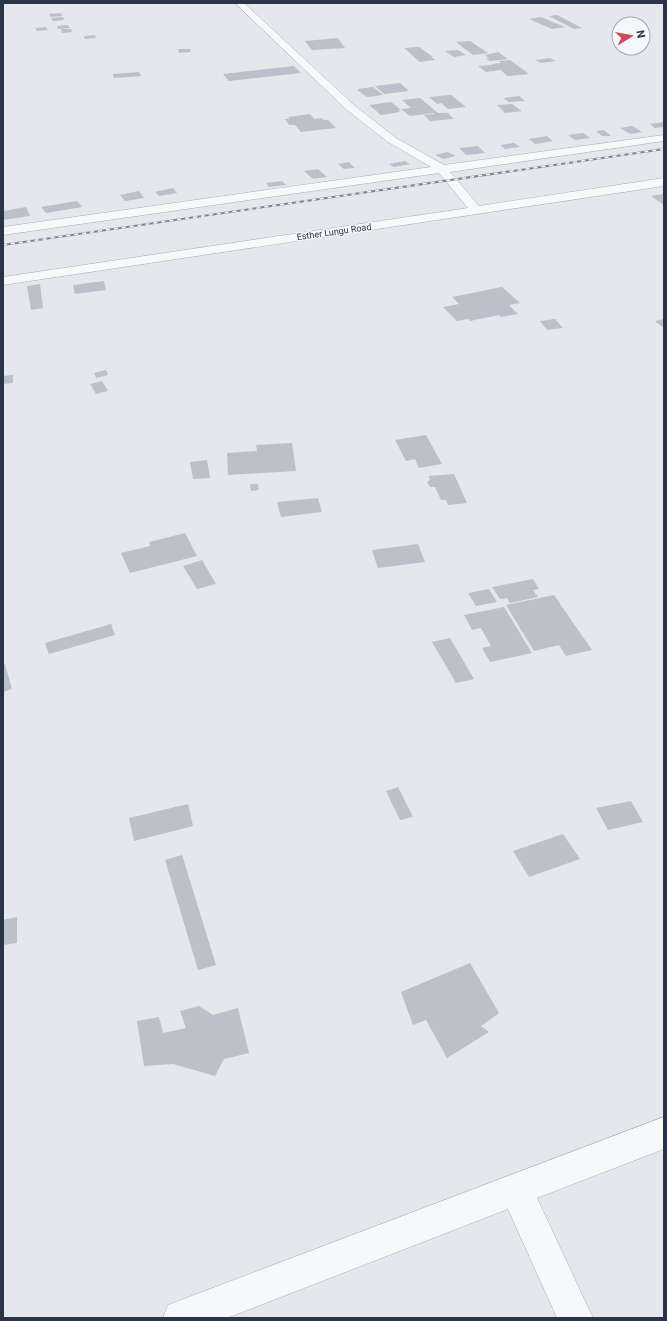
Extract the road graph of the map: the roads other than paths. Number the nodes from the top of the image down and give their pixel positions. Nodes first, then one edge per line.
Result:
1 (239, 3) edge
2 (664, 138) edge
3 (442, 169) junction
4 (664, 182) edge
5 (477, 210) junction
6 (3, 231) edge
7 (3, 281) edge
8 (664, 1133) edge
9 (516, 1189) junction
10 (181, 1318) edge
11 (575, 1318) edge

1 - 3 street
2 - 3 street
3 - 5 street
3 - 6 street
4 - 5 street, Esther Lungu Road
5 - 7 street, Esther Lungu Road
8 - 9 street
9 - 10 street
9 - 11 street

